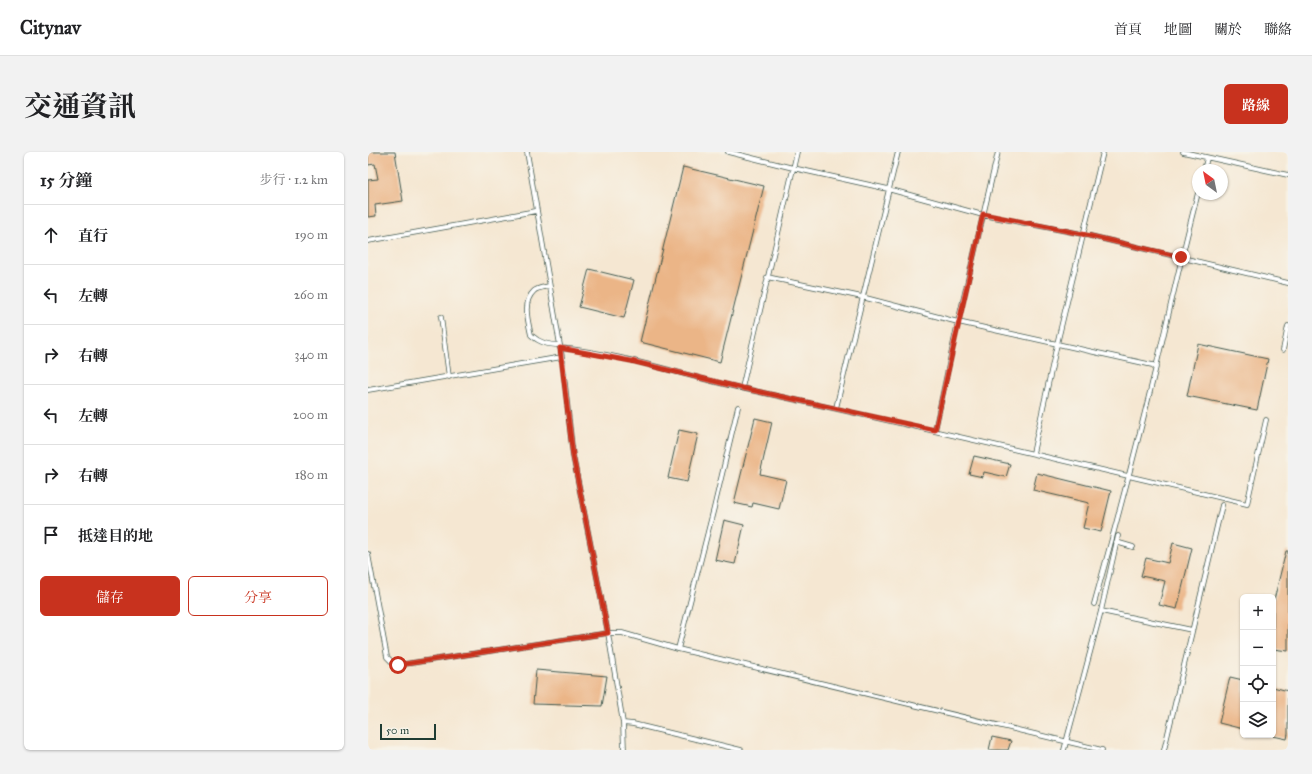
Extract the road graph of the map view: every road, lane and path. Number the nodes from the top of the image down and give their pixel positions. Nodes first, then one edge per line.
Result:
1 (527, 152) edge
2 (728, 152) edge
3 (797, 152) edge
4 (898, 152) edge
5 (998, 152) edge
6 (1103, 152) edge
7 (1183, 152) edge
8 (1207, 158) junction
9 (1206, 164) edge
10 (793, 168) junction
11 (1288, 175) edge
12 (888, 189) junction
13 (1196, 200) edge
14 (536, 211) junction
15 (983, 214) junction
16 (1082, 234) junction
17 (368, 241) edge
18 (1181, 257) junction
19 (767, 277) junction
20 (1288, 283) edge
21 (549, 286) junction
22 (862, 297) junction
23 (441, 317) dead end
24 (958, 322) junction
25 (1288, 326) edge
26 (1057, 344) junction
27 (560, 347) junction
28 (1283, 350) dead end
29 (562, 357) junction
30 (1156, 366) junction
31 (449, 377) junction
32 (742, 388) junction
33 (368, 390) edge
34 (738, 407) dead end
35 (836, 408) junction
36 (1266, 420) dead end
37 (935, 430) junction
38 (1033, 453) junction
39 (1129, 477) junction
40 (1222, 505) dead end
41 (1118, 536) dead end
42 (1116, 542) junction
43 (1133, 547) dead end
44 (368, 554) edge
45 (1094, 604) dead end
46 (1101, 611) junction
47 (1192, 630) junction
48 (608, 633) junction
49 (678, 649) junction
50 (623, 723) junction
51 (1066, 742) junction
52 (624, 750) edge
53 (741, 750) edge
54 (1064, 750) edge
55 (1102, 750) edge
56 (1164, 750) edge

1 - 14 lane
2 - 10 lane
3 - 10 lane
4 - 12 lane
5 - 15 lane
6 - 16 lane
7 - 8 lane
8 - 9 lane
8 - 11 lane
10 - 12 lane
10 - 19 lane
12 - 15 lane
12 - 22 lane
13 - 18 lane
14 - 17 lane
14 - 21 lane
15 - 16 lane
15 - 24 lane
16 - 18 lane
16 - 26 lane
18 - 20 lane
18 - 30 lane
19 - 22 lane
19 - 32 lane
21 - 27 lane
21 - 27 lane
22 - 24 lane
22 - 35 lane
23 - 31 lane
24 - 26 lane
24 - 37 lane
25 - 28 lane
26 - 30 lane
26 - 38 lane
27 - 29 lane
27 - 32 lane
29 - 31 lane
29 - 48 lane
30 - 39 lane
31 - 33 lane
32 - 35 lane
34 - 49 lane
35 - 37 lane
36 - 39 lane
37 - 38 lane
38 - 39 lane
39 - 45 lane
40 - 47 lane
41 - 42 lane
42 - 43 lane
42 - 46 lane
44 - 48 lane
46 - 47 lane
46 - 51 lane
47 - 56 lane
48 - 49 lane
48 - 50 lane
49 - 51 lane
50 - 52 lane
50 - 53 lane
51 - 54 lane
51 - 55 lane

